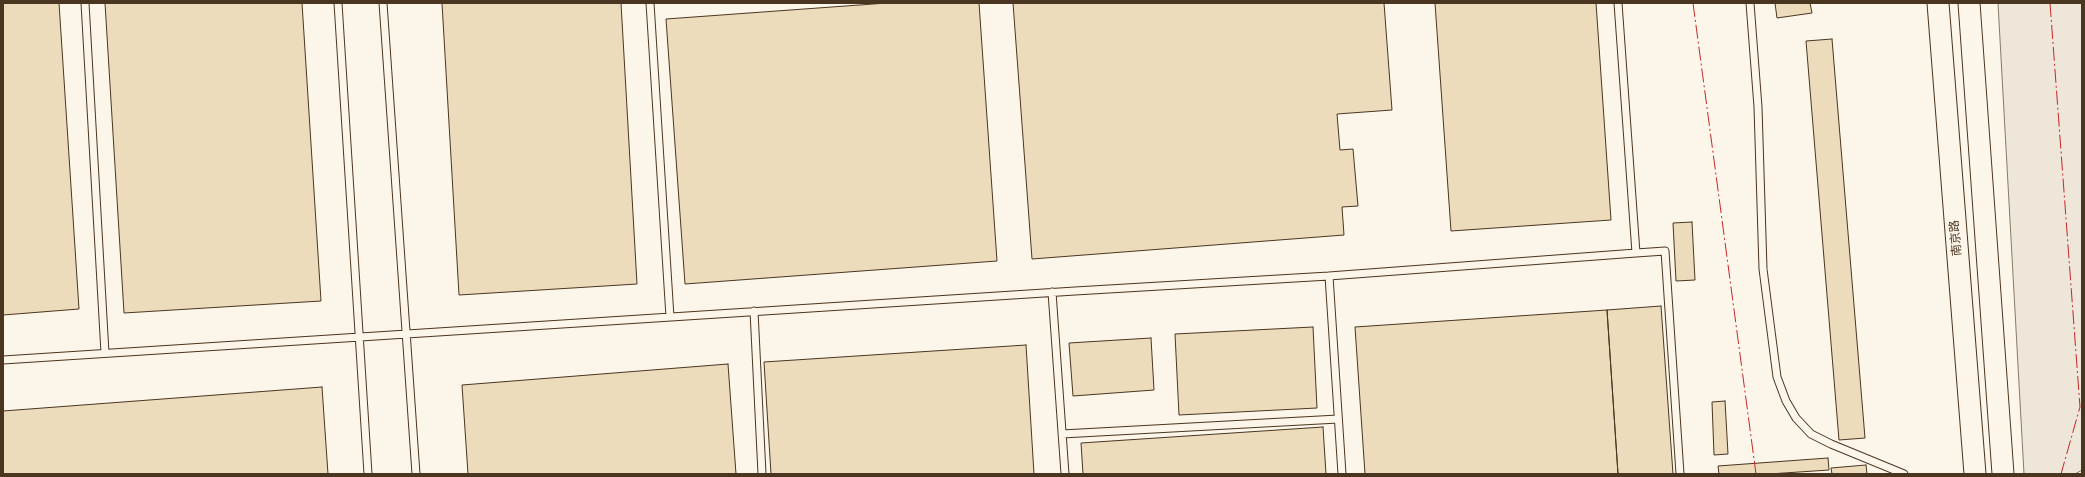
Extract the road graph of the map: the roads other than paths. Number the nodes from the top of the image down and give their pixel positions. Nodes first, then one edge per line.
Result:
1 (85, 3) edge
2 (338, 3) edge
3 (383, 3) edge
4 (650, 3) edge
5 (1618, 3) edge
6 (1750, 3) edge
7 (1938, 3) edge
8 (1968, 3) edge
9 (1636, 254) junction
10 (1329, 276) junction
11 (1052, 292) junction
12 (754, 311) junction
13 (670, 317) junction
14 (406, 334) junction
15 (358, 337) junction
16 (105, 353) junction
17 (3, 360) edge
18 (1338, 419) junction
19 (1062, 434) junction
20 (368, 474) edge
21 (416, 474) edge
22 (762, 474) edge
23 (1065, 474) edge
24 (1342, 474) edge
25 (1680, 474) edge
26 (1904, 474) edge
27 (1975, 474) edge
28 (2003, 474) edge

1 - 16 lane
2 - 15 lane
3 - 14 lane
4 - 13 lane
5 - 9 lane
6 - 26 lane
7 - 27 main road, 南京路
8 - 28 main road
9 - 10 lane
9 - 25 lane
10 - 11 lane
10 - 18 lane
11 - 12 lane
11 - 19 lane
12 - 13 lane
12 - 22 lane
13 - 14 lane
14 - 15 lane
14 - 21 lane
15 - 16 lane
15 - 20 lane
16 - 17 lane
18 - 19 lane
18 - 24 lane
19 - 23 lane

